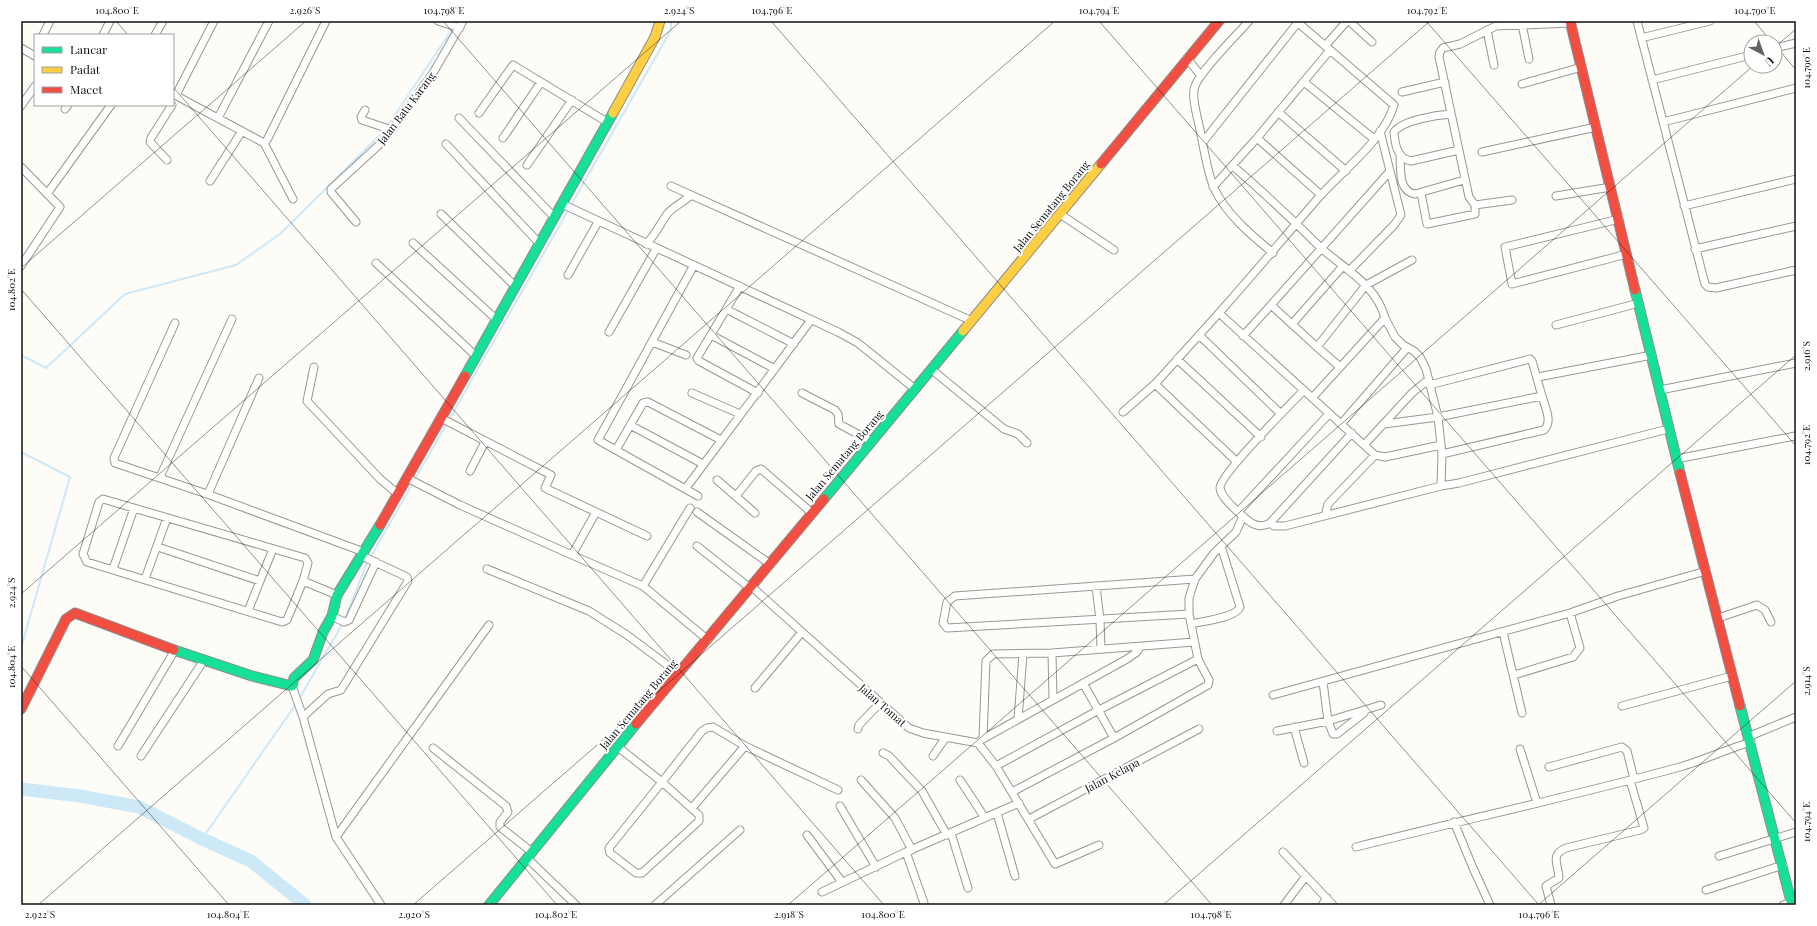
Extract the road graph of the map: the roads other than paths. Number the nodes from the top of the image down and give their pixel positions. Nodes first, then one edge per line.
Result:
1 (50, 21) edge
2 (110, 21) edge
3 (163, 21) edge
4 (214, 21) edge
5 (269, 21) edge
6 (326, 21) edge
7 (438, 21) edge
8 (463, 21) edge
9 (660, 21) edge
10 (1219, 21) edge
11 (1249, 21) edge
12 (1297, 21) edge
13 (1348, 21) edge
14 (1637, 21) edge
15 (1710, 21) edge
16 (1571, 22) edge
17 (1522, 24) junction
18 (457, 27) junction
19 (1487, 30) junction
20 (44, 34) edge
21 (104, 34) edge
22 (156, 34) edge
23 (1641, 38) junction
24 (1372, 42) dead end
25 (1796, 43) edge
26 (1783, 46) edge
27 (21, 48) edge
28 (1327, 48) junction
29 (34, 55) edge
30 (1743, 57) edge
31 (1529, 59) dead end
32 (1189, 61) junction
33 (1494, 65) dead end
34 (1582, 67) junction
35 (1200, 74) junction
36 (1652, 80) junction
37 (541, 82) junction
38 (1304, 82) junction
39 (1445, 82) junction
40 (1522, 84) dead end
41 (34, 87) edge
42 (1796, 88) edge
43 (1402, 92) dead end
44 (175, 95) edge
45 (572, 100) junction
46 (21, 106) edge
47 (108, 106) edge
48 (171, 106) edge
49 (365, 110) dead end
50 (1278, 112) junction
51 (480, 113) dead end
52 (1452, 114) junction
53 (218, 118) junction
54 (459, 118) dead end
55 (607, 122) junction
56 (1663, 122) junction
57 (1596, 127) junction
58 (387, 128) junction
59 (242, 131) junction
60 (1380, 131) junction
61 (503, 138) dead end
62 (1257, 138) junction
63 (1374, 139) junction
64 (1203, 142) junction
65 (264, 143) junction
66 (446, 144) dead end
67 (1459, 150) junction
68 (1482, 152) dead end
69 (1400, 156) junction
70 (167, 160) dead end
71 (527, 165) dead end
72 (1233, 166) junction
73 (21, 167) edge
74 (1346, 171) junction
75 (1390, 171) junction
76 (1796, 179) edge
77 (1464, 180) junction
78 (210, 181) dead end
79 (671, 186) dead end
80 (1213, 187) junction
81 (1611, 187) junction
82 (1420, 193) junction
83 (48, 194) junction
84 (691, 195) junction
85 (1321, 195) junction
86 (1556, 196) dead end
87 (293, 198) dead end
88 (1512, 200) dead end
89 (564, 205) junction
90 (1475, 205) junction
91 (1684, 206) junction
92 (441, 214) dead end
93 (1060, 214) junction
94 (554, 217) junction
95 (1619, 219) junction
96 (356, 222) dead end
97 (598, 222) junction
98 (1297, 223) junction
99 (1796, 226) edge
100 (413, 243) dead end
101 (539, 243) junction
102 (646, 244) junction
103 (656, 248) junction
104 (1321, 248) junction
105 (1695, 249) junction
106 (1114, 250) dead end
107 (1272, 253) junction
108 (1627, 254) junction
109 (1412, 260) dead end
110 (376, 263) dead end
111 (694, 265) junction
112 (21, 266) edge
113 (1343, 266) junction
114 (1350, 270) junction
115 (1796, 270) edge
116 (568, 275) dead end
117 (1366, 285) junction
118 (515, 286) junction
119 (740, 286) junction
120 (1639, 303) junction
121 (1271, 305) junction
122 (728, 310) junction
123 (1219, 314) junction
124 (1385, 318) junction
125 (232, 319) dead end
126 (496, 320) junction
127 (811, 320) junction
128 (972, 320) junction
129 (175, 323) dead end
130 (1292, 324) junction
131 (1556, 325) dead end
132 (609, 332) dead end
133 (711, 335) junction
134 (1199, 335) junction
135 (1243, 336) junction
136 (652, 342) junction
137 (794, 344) junction
138 (1318, 347) junction
139 (1407, 348) junction
140 (686, 355) dead end
141 (1652, 355) junction
142 (476, 356) junction
143 (1177, 359) junction
144 (1796, 363) edge
145 (1339, 366) junction
146 (314, 367) dead end
147 (776, 369) junction
148 (937, 374) junction
149 (1538, 377) junction
150 (259, 378) dead end
151 (1428, 383) junction
152 (1155, 384) junction
153 (915, 389) junction
154 (1304, 390) junction
155 (1660, 390) junction
156 (692, 392) dead end
157 (758, 393) junction
158 (802, 393) dead end
159 (1542, 396) junction
160 (1312, 398) junction
161 (1123, 412) dead end
162 (740, 414) junction
163 (1281, 414) junction
164 (1329, 414) junction
165 (1438, 417) junction
166 (444, 420) junction
167 (1341, 424) junction
168 (1384, 424) junction
169 (630, 425) junction
170 (1668, 429) junction
171 (1352, 433) junction
172 (1796, 436) edge
173 (1261, 437) junction
174 (722, 440) junction
175 (871, 441) junction
176 (485, 442) junction
177 (1027, 443) dead end
178 (1365, 444) junction
179 (1440, 445) junction
180 (616, 450) junction
181 (1442, 454) junction
182 (1375, 455) junction
183 (1676, 459) junction
184 (1236, 461) junction
185 (703, 464) junction
186 (470, 471) dead end
187 (160, 478) junction
188 (410, 479) junction
189 (717, 480) dead end
190 (1441, 486) junction
191 (686, 488) junction
192 (208, 494) junction
193 (398, 494) junction
194 (698, 496) dead end
195 (736, 496) junction
196 (134, 508) junction
197 (690, 508) dead end
198 (596, 512) junction
199 (697, 512) dead end
200 (755, 513) dead end
201 (812, 513) junction
202 (1240, 514) junction
203 (1328, 515) junction
204 (167, 518) junction
205 (1270, 523) junction
206 (647, 536) dead end
207 (698, 546) dead end
208 (1221, 546) junction
209 (158, 547) junction
210 (272, 549) junction
211 (572, 555) junction
212 (368, 557) junction
213 (770, 564) junction
214 (114, 569) junction
215 (487, 569) dead end
216 (1706, 571) junction
217 (145, 579) junction
218 (1195, 579) junction
219 (260, 581) junction
220 (303, 581) junction
221 (643, 586) junction
222 (1096, 586) junction
223 (751, 588) junction
224 (337, 595) junction
225 (248, 611) junction
226 (1570, 613) junction
227 (1189, 614) junction
228 (334, 617) junction
229 (1718, 618) junction
230 (1100, 620) junction
231 (1771, 622) dead end
232 (1191, 624) junction
233 (489, 625) dead end
234 (802, 632) junction
235 (1503, 632) junction
236 (708, 640) junction
237 (1194, 642) junction
238 (1140, 647) junction
239 (1101, 649) junction
240 (175, 650) junction
241 (1052, 653) junction
242 (1023, 654) junction
243 (1198, 659) junction
244 (204, 660) junction
245 (678, 673) junction
246 (1514, 675) junction
247 (1732, 676) junction
248 (1323, 682) junction
249 (1083, 683) junction
250 (755, 688) dead end
251 (293, 690) junction
252 (1272, 695) dead end
253 (1052, 699) junction
254 (880, 703) junction
255 (1381, 706) dead end
256 (1622, 706) dead end
257 (21, 709) edge
258 (1097, 710) junction
259 (1366, 710) junction
260 (1522, 713) dead end
261 (303, 716) junction
262 (1796, 716) edge
263 (1018, 719) junction
264 (1328, 721) junction
265 (1294, 727) junction
266 (858, 729) dead end
267 (1197, 730) dead end
268 (1277, 731) dead end
269 (946, 737) junction
270 (1114, 738) junction
271 (1750, 739) junction
272 (981, 740) junction
273 (118, 746) dead end
274 (745, 746) junction
275 (618, 747) junction
276 (433, 748) dead end
277 (1520, 749) dead end
278 (883, 753) dead end
279 (141, 756) dead end
280 (933, 756) dead end
281 (1304, 763) dead end
282 (996, 766) junction
283 (1548, 767) dead end
284 (1632, 779) junction
285 (861, 780) dead end
286 (960, 780) dead end
287 (662, 782) junction
288 (838, 790) dead end
289 (1012, 792) junction
290 (1019, 803) junction
291 (1537, 803) junction
292 (840, 806) dead end
293 (692, 808) junction
294 (997, 813) junction
295 (985, 818) junction
296 (1029, 819) junction
297 (1454, 822) junction
298 (740, 830) dead end
299 (1796, 832) edge
300 (807, 834) dead end
301 (949, 834) junction
302 (336, 837) junction
303 (1775, 839) junction
304 (1099, 845) dead end
305 (1356, 847) dead end
306 (909, 851) junction
307 (1283, 852) dead end
308 (529, 855) junction
309 (1719, 856) dead end
310 (1782, 865) junction
311 (876, 867) junction
312 (1015, 876) dead end
313 (1306, 876) junction
314 (842, 882) junction
315 (968, 888) dead end
316 (1706, 890) dead end
317 (822, 892) dead end
318 (1327, 898) junction
319 (1791, 900) edge
320 (924, 903) dead end
321 (381, 905) edge
322 (489, 905) edge
323 (576, 905) edge
324 (655, 905) edge
325 (1284, 905) edge
326 (1322, 905) edge
327 (1333, 905) edge
328 (1490, 905) edge
329 (1551, 905) edge

1 - 20 street
2 - 21 street
3 - 22 street
4 - 44 street
5 - 53 street
6 - 65 street
7 - 18 street
8 - 18 street, Jalan Batu Karang
9 - 55 street
10 - 32 street, Jalan Sematang Borang
11 - 35 street
12 - 28 street
12 - 64 street
13 - 24 street
13 - 28 street
14 - 23 street
15 - 23 street
16 - 17 street
16 - 34 street
17 - 19 street
17 - 31 street
18 - 58 street, Jalan Batu Karang
19 - 33 street
19 - 39 street
23 - 36 street
25 - 26 street
27 - 29 street
28 - 38 street
28 - 60 street
30 - 36 street
32 - 35 street
32 - 93 street, Jalan Sematang Borang
34 - 40 street
34 - 57 street
35 - 64 street
36 - 56 street
37 - 45 street
37 - 51 street
37 - 61 street
38 - 50 street
38 - 63 street
39 - 43 street
39 - 52 street
41 - 46 street
42 - 56 street
44 - 53 street
45 - 55 street
45 - 71 street
47 - 83 street
48 - 70 street
49 - 58 street
50 - 62 street
50 - 74 street
52 - 67 street
52 - 69 street
53 - 59 street
54 - 94 street
55 - 89 street
56 - 91 street
57 - 68 street
57 - 81 street
58 - 96 street, Jalan Batu Karang
59 - 65 street
59 - 78 street
60 - 63 street
60 - 75 street
62 - 72 street
62 - 85 street
63 - 74 street
64 - 80 street
65 - 87 street
66 - 101 street
67 - 69 street
67 - 77 street
69 - 82 street
72 - 80 street
72 - 98 street
73 - 83 street
74 - 85 street
75 - 104 street
75 - 114 street
76 - 91 street
77 - 82 street
77 - 90 street
79 - 84 street
80 - 107 street
81 - 86 street
81 - 95 street
82 - 90 street
83 - 112 street
84 - 102 street
84 - 128 street
85 - 98 street
88 - 90 street
89 - 94 street
89 - 97 street
91 - 105 street
92 - 118 street
93 - 106 street
93 - 128 street, Jalan Sematang Borang
94 - 101 street
95 - 108 street
95 - 108 street
97 - 102 street
97 - 116 street
98 - 104 street
98 - 107 street
99 - 105 street
100 - 126 street
101 - 118 street
102 - 103 street
103 - 111 street
103 - 132 street
104 - 113 street
104 - 121 street
105 - 115 street
107 - 123 street
108 - 120 street
109 - 117 street
110 - 142 street
111 - 119 street
111 - 136 street
113 - 114 street
113 - 130 street
114 - 117 street
117 - 124 street
117 - 138 street
118 - 126 street
119 - 122 street
119 - 127 street
120 - 131 street
120 - 141 street
121 - 130 street
121 - 135 street
122 - 133 street
122 - 137 street
123 - 134 street
123 - 135 street
124 - 139 street
124 - 145 street
125 - 187 street
126 - 142 street
127 - 137 street
127 - 153 street
128 - 148 street, Jalan Sematang Borang
129 - 187 street
130 - 138 street
133 - 147 street
133 - 157 street
134 - 143 street
134 - 163 street
135 - 154 street
136 - 140 street
136 - 180 street
137 - 147 street
138 - 145 street
139 - 151 street
139 - 167 street
141 - 149 street
141 - 155 street
142 - 166 street
143 - 152 street
143 - 173 street
144 - 155 street
145 - 160 street
146 - 193 street
147 - 157 street
148 - 153 street, Jalan Sematang Borang
148 - 177 street
149 - 151 street
149 - 159 street
150 - 192 street
151 - 165 street
151 - 168 street
152 - 161 street
152 - 184 street
153 - 175 street, Jalan Sematang Borang
154 - 160 street
154 - 163 street
155 - 170 street
156 - 162 street
157 - 162 street
158 - 175 street
159 - 165 street
159 - 181 street
160 - 164 street
162 - 174 street
163 - 173 street
164 - 167 street
164 - 202 street
165 - 168 street
165 - 179 street
166 - 176 street
166 - 188 street
167 - 171 street
168 - 178 street
169 - 174 street
169 - 180 street
169 - 185 street
170 - 183 street
170 - 190 street
171 - 178 street
171 - 205 street
172 - 183 street
173 - 184 street
174 - 185 street
175 - 201 street, Jalan Sematang Borang
176 - 186 street
176 - 198 street
178 - 182 street
179 - 181 street
179 - 182 street
180 - 191 street
181 - 190 street
182 - 203 street
183 - 216 street
184 - 202 street
185 - 191 street
187 - 192 street
188 - 193 street
188 - 211 street
189 - 195 street
190 - 203 street
191 - 194 street
192 - 212 street
193 - 212 street
195 - 200 street
195 - 201 street
196 - 204 street
196 - 214 street
196 - 214 street
197 - 221 street
198 - 206 street
198 - 211 street
199 - 213 street
201 - 213 street, Jalan Sematang Borang
202 - 205 street
202 - 208 street
203 - 205 street
204 - 209 street
204 - 210 street
207 - 223 street, Jalan Tomat
208 - 218 street
208 - 232 street
209 - 217 street
209 - 219 street
210 - 219 street
210 - 220 street
211 - 221 street
212 - 224 street
212 - 228 street
212 - 261 street
213 - 223 street, Jalan Sematang Borang
214 - 217 street
215 - 245 street
216 - 226 street
216 - 229 street
217 - 225 street
218 - 222 street
218 - 227 street
219 - 225 street
220 - 224 street
220 - 225 street
221 - 236 street
222 - 230 street
222 - 230 street
223 - 234 street, Jalan Tomat
223 - 236 street, Jalan Sematang Borang
224 - 228 street
226 - 235 street
226 - 246 street
227 - 230 street
227 - 232 street
228 - 251 street
229 - 231 street
229 - 247 street
230 - 239 street
232 - 237 street
233 - 302 street
234 - 250 street
234 - 254 street, Jalan Tomat
235 - 246 street
235 - 248 street
236 - 245 street, Jalan Sematang Borang
237 - 238 street
237 - 243 street
238 - 239 street
238 - 249 street
239 - 241 street
240 - 244 street
240 - 257 street
240 - 273 street
241 - 242 street
241 - 253 street
242 - 263 street
242 - 272 street
243 - 258 street
243 - 270 street
244 - 251 street
244 - 279 street
245 - 275 street, Jalan Sematang Borang
246 - 260 street
247 - 256 street
247 - 271 street
248 - 252 street
248 - 264 street
249 - 253 street
249 - 258 street
251 - 261 street
253 - 263 street
254 - 266 street
254 - 269 street, Jalan Tomat
255 - 259 street
258 - 270 street
258 - 282 street
259 - 264 street
259 - 264 street
261 - 302 street
262 - 271 street
263 - 272 street
264 - 265 street
265 - 268 street
265 - 281 street
267 - 296 street, Jalan Kelapa
269 - 272 street, Jalan Tomat
269 - 280 street
270 - 289 street
271 - 284 street
271 - 303 street
272 - 282 street
274 - 287 street
274 - 288 street
274 - 293 street
275 - 287 street
275 - 308 street, Jalan Sematang Borang
276 - 308 street
277 - 291 street
278 - 301 street
282 - 289 street
283 - 284 street
284 - 291 street
284 - 329 street
285 - 306 street
286 - 295 street
287 - 293 street
287 - 293 street
289 - 290 street
290 - 294 street
290 - 296 street
291 - 297 street
292 - 311 street
294 - 295 street
294 - 312 street
295 - 301 street
296 - 304 street
297 - 305 street
297 - 328 street
298 - 324 street
299 - 303 street
300 - 314 street
301 - 306 street
301 - 315 street
302 - 321 street
303 - 309 street
303 - 310 street
306 - 311 street
306 - 320 street
307 - 313 street
308 - 322 street, Jalan Sematang Borang
308 - 323 street
310 - 316 street
310 - 319 street
311 - 314 street
313 - 318 street
313 - 325 street
314 - 317 street
318 - 326 street
318 - 327 street

